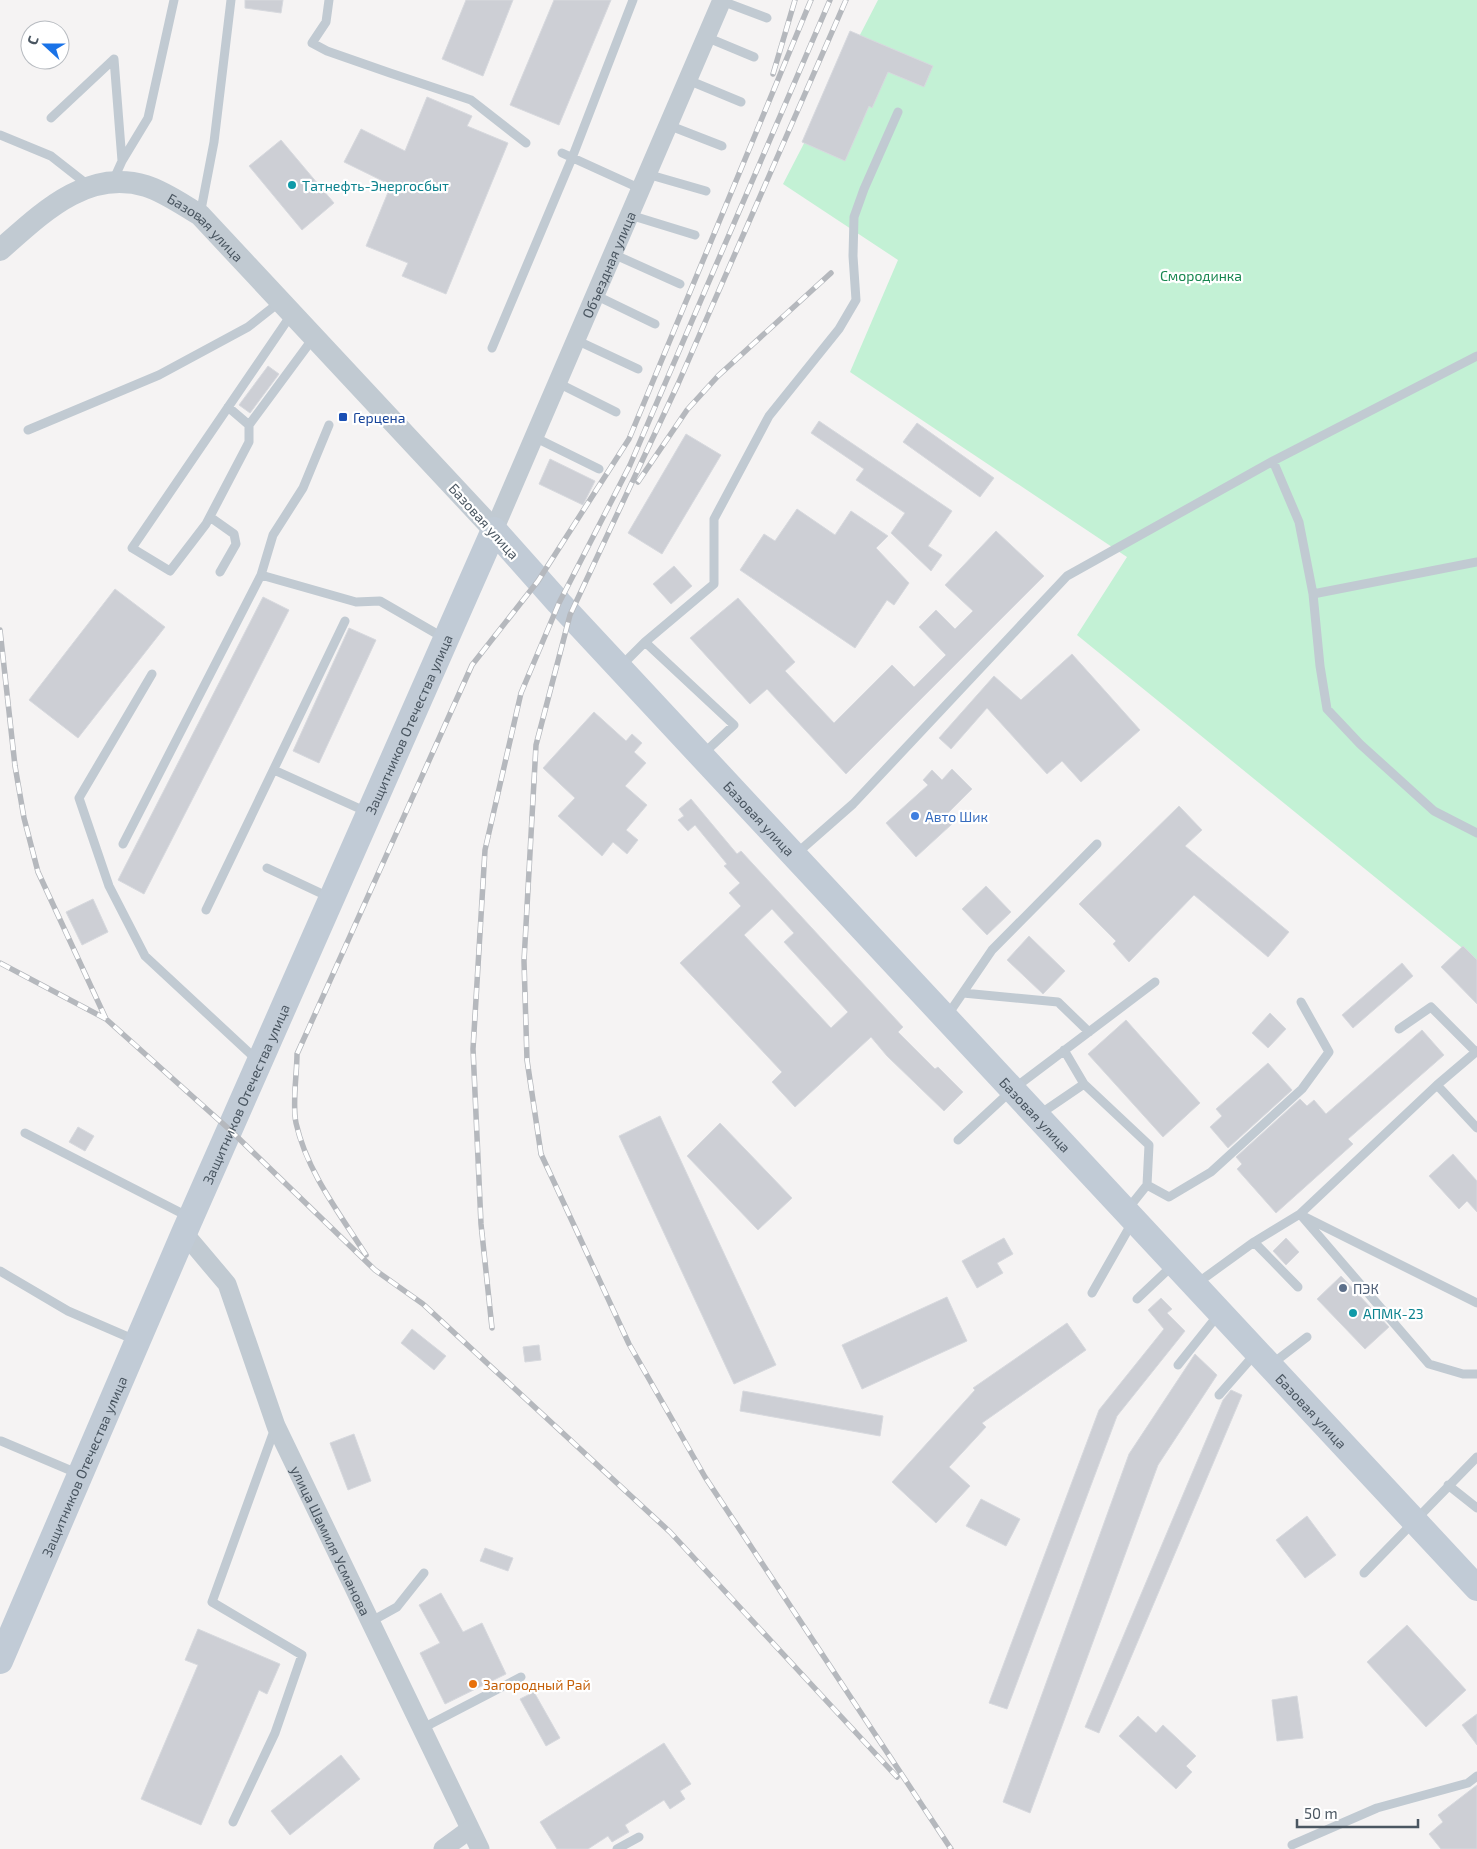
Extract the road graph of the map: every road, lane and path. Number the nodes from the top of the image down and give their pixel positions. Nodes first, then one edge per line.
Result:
1 (174, 0) edge
2 (230, 0) edge
3 (329, 0) edge
4 (633, 0) edge
5 (722, 0) edge
6 (767, 18) dead end
7 (706, 37) junction
8 (754, 57) dead end
9 (688, 80) junction
10 (741, 102) dead end
11 (898, 112) dead end
12 (50, 118) dead end
13 (668, 126) junction
14 (0, 135) edge
15 (526, 143) dead end
16 (722, 146) dead end
17 (562, 153) dead end
18 (572, 158) junction
19 (122, 160) junction
20 (113, 182) junction
21 (644, 182) junction
22 (90, 186) junction
23 (706, 191) dead end
24 (200, 215) junction
25 (630, 215) junction
26 (695, 235) dead end
27 (0, 250) edge
28 (613, 254) junction
29 (680, 284) dead end
30 (595, 295) junction
31 (286, 307) junction
32 (656, 324) dead end
33 (314, 337) junction
34 (576, 340) junction
35 (492, 348) dead end
36 (1477, 356) edge
37 (638, 369) dead end
38 (558, 383) junction
39 (228, 407) junction
40 (616, 412) dead end
41 (249, 425) junction
42 (328, 425) dead end
43 (28, 430) dead end
44 (534, 437) junction
45 (1273, 461) junction
46 (599, 469) dead end
47 (210, 517) junction
48 (494, 530) junction
49 (1477, 562) edge
50 (220, 572) dead end
51 (260, 575) junction
52 (1313, 594) junction
53 (345, 621) dead end
54 (446, 639) junction
55 (645, 642) junction
56 (620, 668) junction
57 (152, 674) dead end
58 (701, 756) junction
59 (274, 770) junction
60 (369, 813) junction
61 (1477, 833) edge
62 (124, 844) dead end
63 (1097, 844) dead end
64 (794, 856) junction
65 (267, 868) dead end
66 (332, 898) junction
67 (206, 910) dead end
68 (1155, 982) dead end
69 (963, 993) junction
70 (1301, 1002) dead end
71 (945, 1018) junction
72 (1399, 1030) dead end
73 (1089, 1032) junction
74 (1064, 1050) junction
75 (1477, 1052) edge
76 (259, 1062) junction
77 (1084, 1084) junction
78 (1437, 1085) junction
79 (1012, 1090) junction
80 (1037, 1116) junction
81 (1477, 1128) edge
82 (26, 1133) dead end
83 (958, 1140) dead end
84 (1147, 1185) junction
85 (1300, 1214) junction
86 (1130, 1216) junction
87 (188, 1226) junction
88 (1254, 1242) junction
89 (1174, 1264) junction
90 (0, 1271) edge
91 (1194, 1286) junction
92 (1298, 1286) dead end
93 (1092, 1293) dead end
94 (1137, 1300) dead end
95 (1477, 1303) edge
96 (1220, 1313) junction
97 (1308, 1337) dead end
98 (137, 1341) junction
99 (1263, 1359) junction
100 (1178, 1365) dead end
101 (1477, 1374) edge
102 (1219, 1395) dead end
103 (276, 1426) junction
104 (1, 1441) edge
105 (1477, 1457) edge
106 (80, 1474) junction
107 (1448, 1485) junction
108 (1477, 1508) edge
109 (1413, 1520) junction
110 (424, 1573) dead end
111 (1364, 1573) dead end
112 (1477, 1588) edge
113 (370, 1622) junction
114 (0, 1661) edge
115 (520, 1677) dead end
116 (421, 1729) junction
117 (1477, 1776) edge
118 (233, 1822) dead end
119 (469, 1830) junction
120 (639, 1837) dead end
121 (1292, 1845) dead end
122 (444, 1849) edge
123 (480, 1849) edge
124 (617, 1849) edge

1 - 19 lane
2 - 24 lane
3 - 15 lane
4 - 18 lane
5 - 6 lane
5 - 7 street, Объездная улица
7 - 8 lane
7 - 9 street, Объездная улица
9 - 10 lane
9 - 13 street, Объездная улица
11 - 55 lane
12 - 19 lane
13 - 16 lane
13 - 21 street, Объездная улица
14 - 22 lane
17 - 18 lane
18 - 21 lane
18 - 35 lane
19 - 20 lane
20 - 22 street, Базовая улица
20 - 24 street, Базовая улица
21 - 23 lane
21 - 25 street, Объездная улица
22 - 27 street, Базовая улица
24 - 31 street, Базовая улица
25 - 26 lane
25 - 28 street, Объездная улица
28 - 29 lane
28 - 30 street, Объездная улица
30 - 32 lane
30 - 34 street, Объездная улица
31 - 33 street, Базовая улица
31 - 39 lane
31 - 43 lane
33 - 41 lane
33 - 48 street, Базовая улица
34 - 37 lane
34 - 38 street, Объездная улица
36 - 45 lane
38 - 40 lane
38 - 44 street, Объездная улица
39 - 41 lane
39 - 47 lane
41 - 47 lane
42 - 51 lane
44 - 46 lane
44 - 48 street, Объездная улица
45 - 52 lane
45 - 64 lane
47 - 50 lane
48 - 54 main road, Защитников Отечества улица
48 - 56 main road, Базовая улица
49 - 52 lane
51 - 54 lane
51 - 62 lane
52 - 61 lane
53 - 59 lane
54 - 60 main road, Защитников Отечества улица
55 - 56 lane
55 - 58 lane
56 - 58 main road, Базовая улица
57 - 76 lane
58 - 64 main road, Базовая улица
59 - 60 lane
59 - 67 lane
60 - 66 main road, Защитников Отечества улица
63 - 69 lane
64 - 71 main road, Базовая улица
65 - 66 lane
66 - 76 main road, Защитников Отечества улица
68 - 73 lane
69 - 71 lane
69 - 73 lane
70 - 84 lane
71 - 79 main road, Базовая улица
72 - 75 lane
73 - 74 lane
74 - 77 lane
74 - 79 lane
75 - 78 lane
76 - 87 main road, Защитников Отечества улица
77 - 80 lane
77 - 84 lane
78 - 81 lane
78 - 85 lane
79 - 80 main road, Базовая улица
79 - 83 lane
80 - 86 main road, Базовая улица
82 - 87 lane
84 - 86 lane
85 - 88 lane
85 - 95 lane
85 - 101 lane
86 - 89 main road, Базовая улица
86 - 93 lane
87 - 98 main road, Защитников Отечества улица
87 - 103 street, улица Шамиля Усманова
88 - 91 lane
88 - 92 lane
89 - 91 main road, Базовая улица
89 - 94 lane
90 - 98 lane
91 - 96 main road, Базовая улица
96 - 99 main road, Базовая улица
96 - 100 lane
97 - 99 lane
98 - 106 main road, Защитников Отечества улица
99 - 102 lane
99 - 109 main road, Базовая улица
103 - 113 street, улица Шамиля Усманова
103 - 118 lane
104 - 106 lane
105 - 107 lane
106 - 114 main road, Защитников Отечества улица
107 - 108 lane
107 - 109 lane
109 - 111 lane
109 - 112 main road, Базовая улица
110 - 113 lane
113 - 116 street, улица Шамиля Усманова
115 - 116 lane
116 - 119 street, улица Шамиля Усманова
117 - 121 lane
119 - 122 street
119 - 123 street, улица Шамиля Усманова
120 - 124 lane

